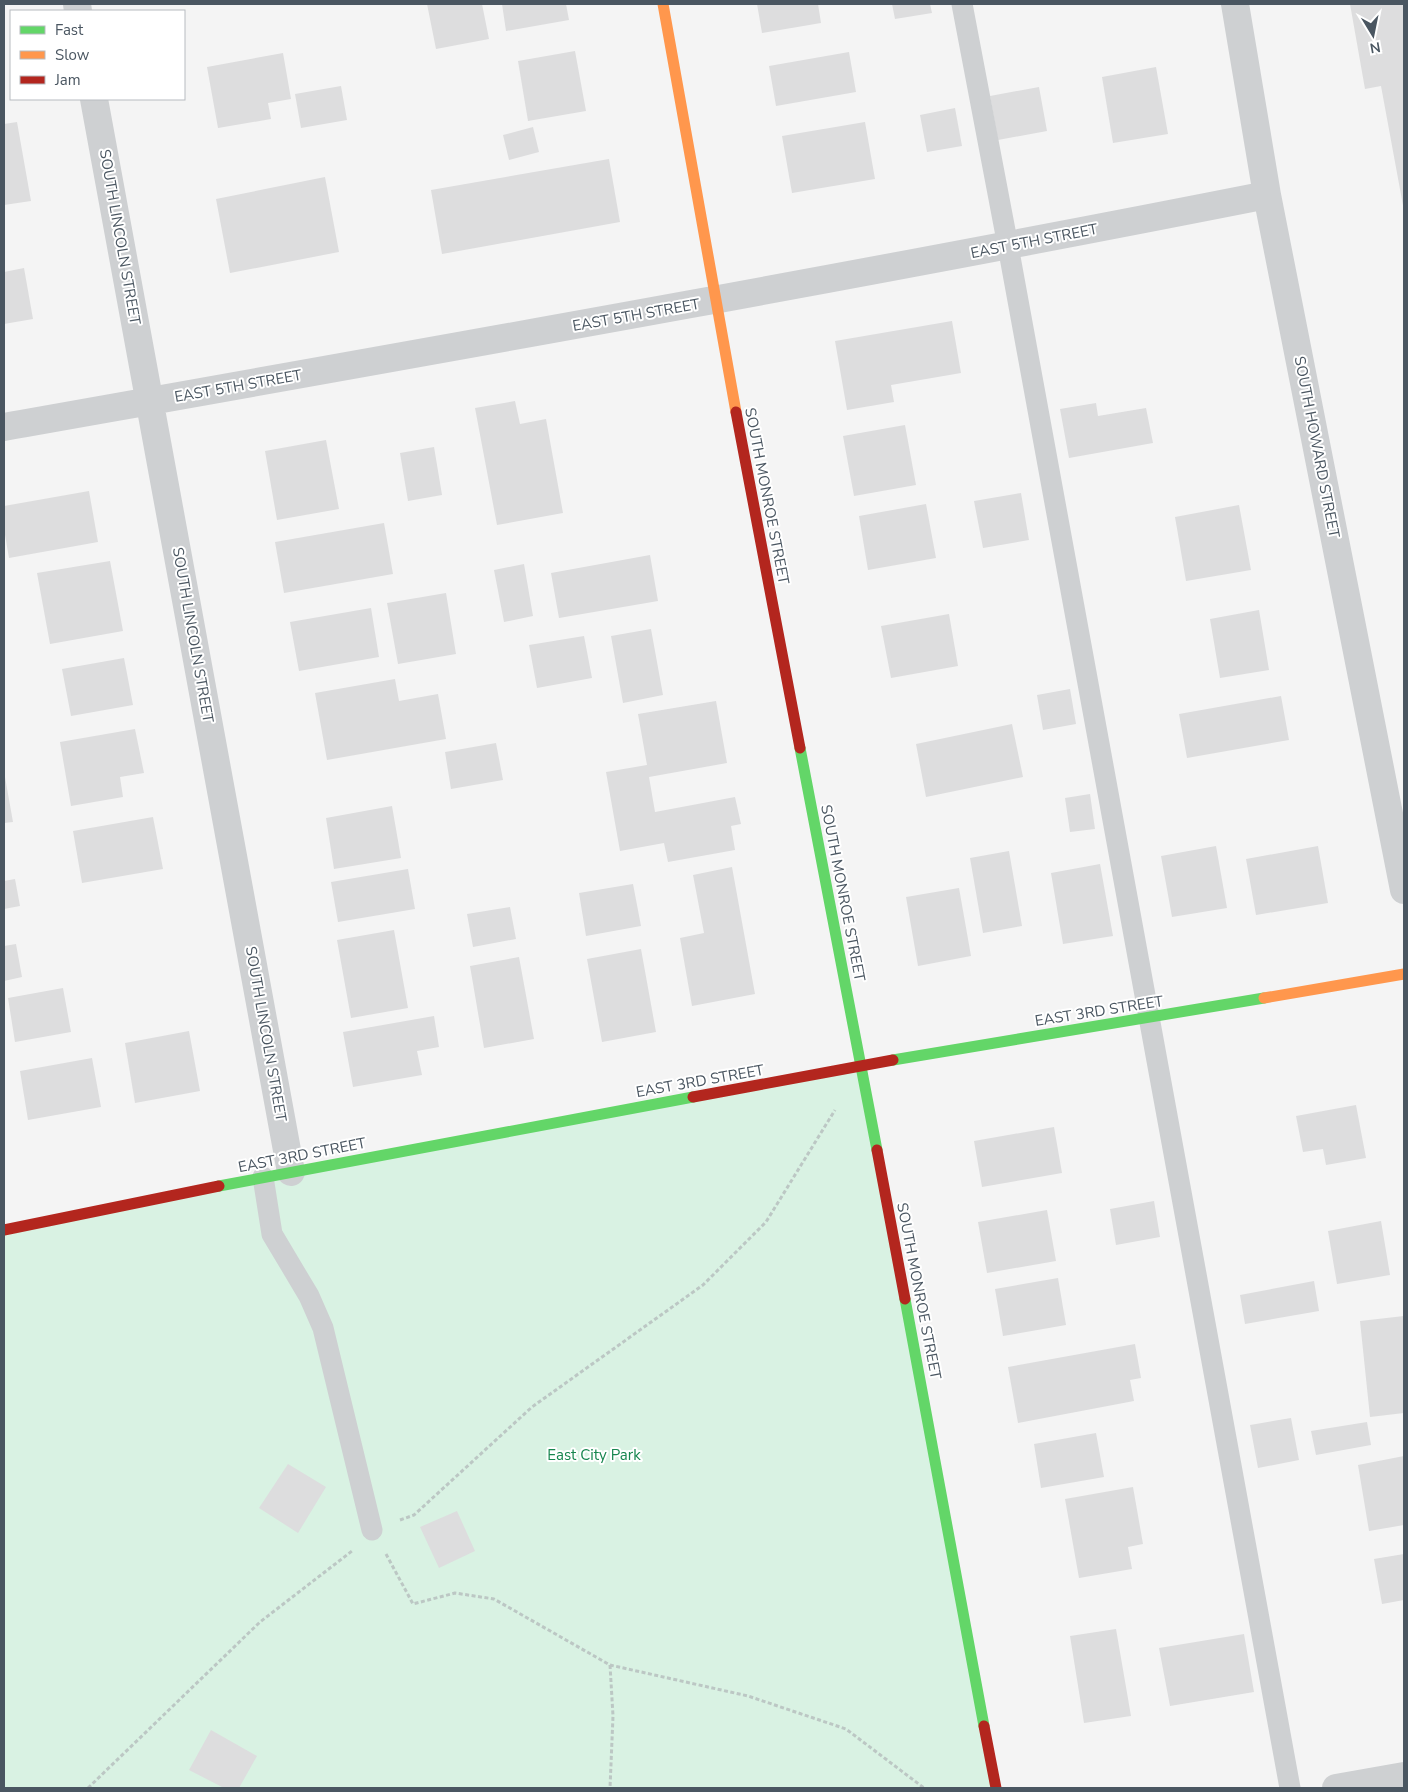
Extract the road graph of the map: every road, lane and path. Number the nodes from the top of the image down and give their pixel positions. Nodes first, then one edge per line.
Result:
1 (663, 4) edge
2 (962, 4) edge
3 (1235, 4) edge
4 (94, 100) edge
5 (1268, 195) junction
6 (1008, 246) junction
7 (715, 301) junction
8 (150, 401) junction
9 (4, 427) edge
10 (1404, 890) edge
11 (1404, 974) edge
12 (1148, 1018) junction
13 (861, 1067) junction
14 (291, 1172) junction
15 (263, 1177) junction
16 (4, 1230) edge
17 (372, 1530) junction
18 (610, 1666) junction
19 (1404, 1776) edge
20 (88, 1788) edge
21 (610, 1788) edge
22 (924, 1788) edge
23 (996, 1788) edge
24 (1290, 1788) edge
25 (1336, 1788) edge

1 - 7 street, SOUTH MONROE STREET
2 - 6 lane
3 - 5 street, SOUTH HOWARD STREET
4 - 8 street, SOUTH LINCOLN STREET
5 - 6 street, EAST 5TH STREET
5 - 10 street, SOUTH HOWARD STREET
6 - 7 street, EAST 5TH STREET
6 - 12 lane
7 - 8 street, EAST 5TH STREET
7 - 13 street, SOUTH MONROE STREET
8 - 9 street, EAST 5TH STREET
8 - 14 street, SOUTH LINCOLN STREET
11 - 12 street, EAST 3RD STREET
12 - 13 street, EAST 3RD STREET
12 - 24 lane
13 - 14 street, EAST 3RD STREET
13 - 17 path
13 - 23 street, SOUTH MONROE STREET
14 - 15 street, EAST 3RD STREET
15 - 16 street, EAST 3RD STREET
15 - 17 lane
17 - 18 path
17 - 20 path
18 - 21 path
18 - 22 path
19 - 25 street

